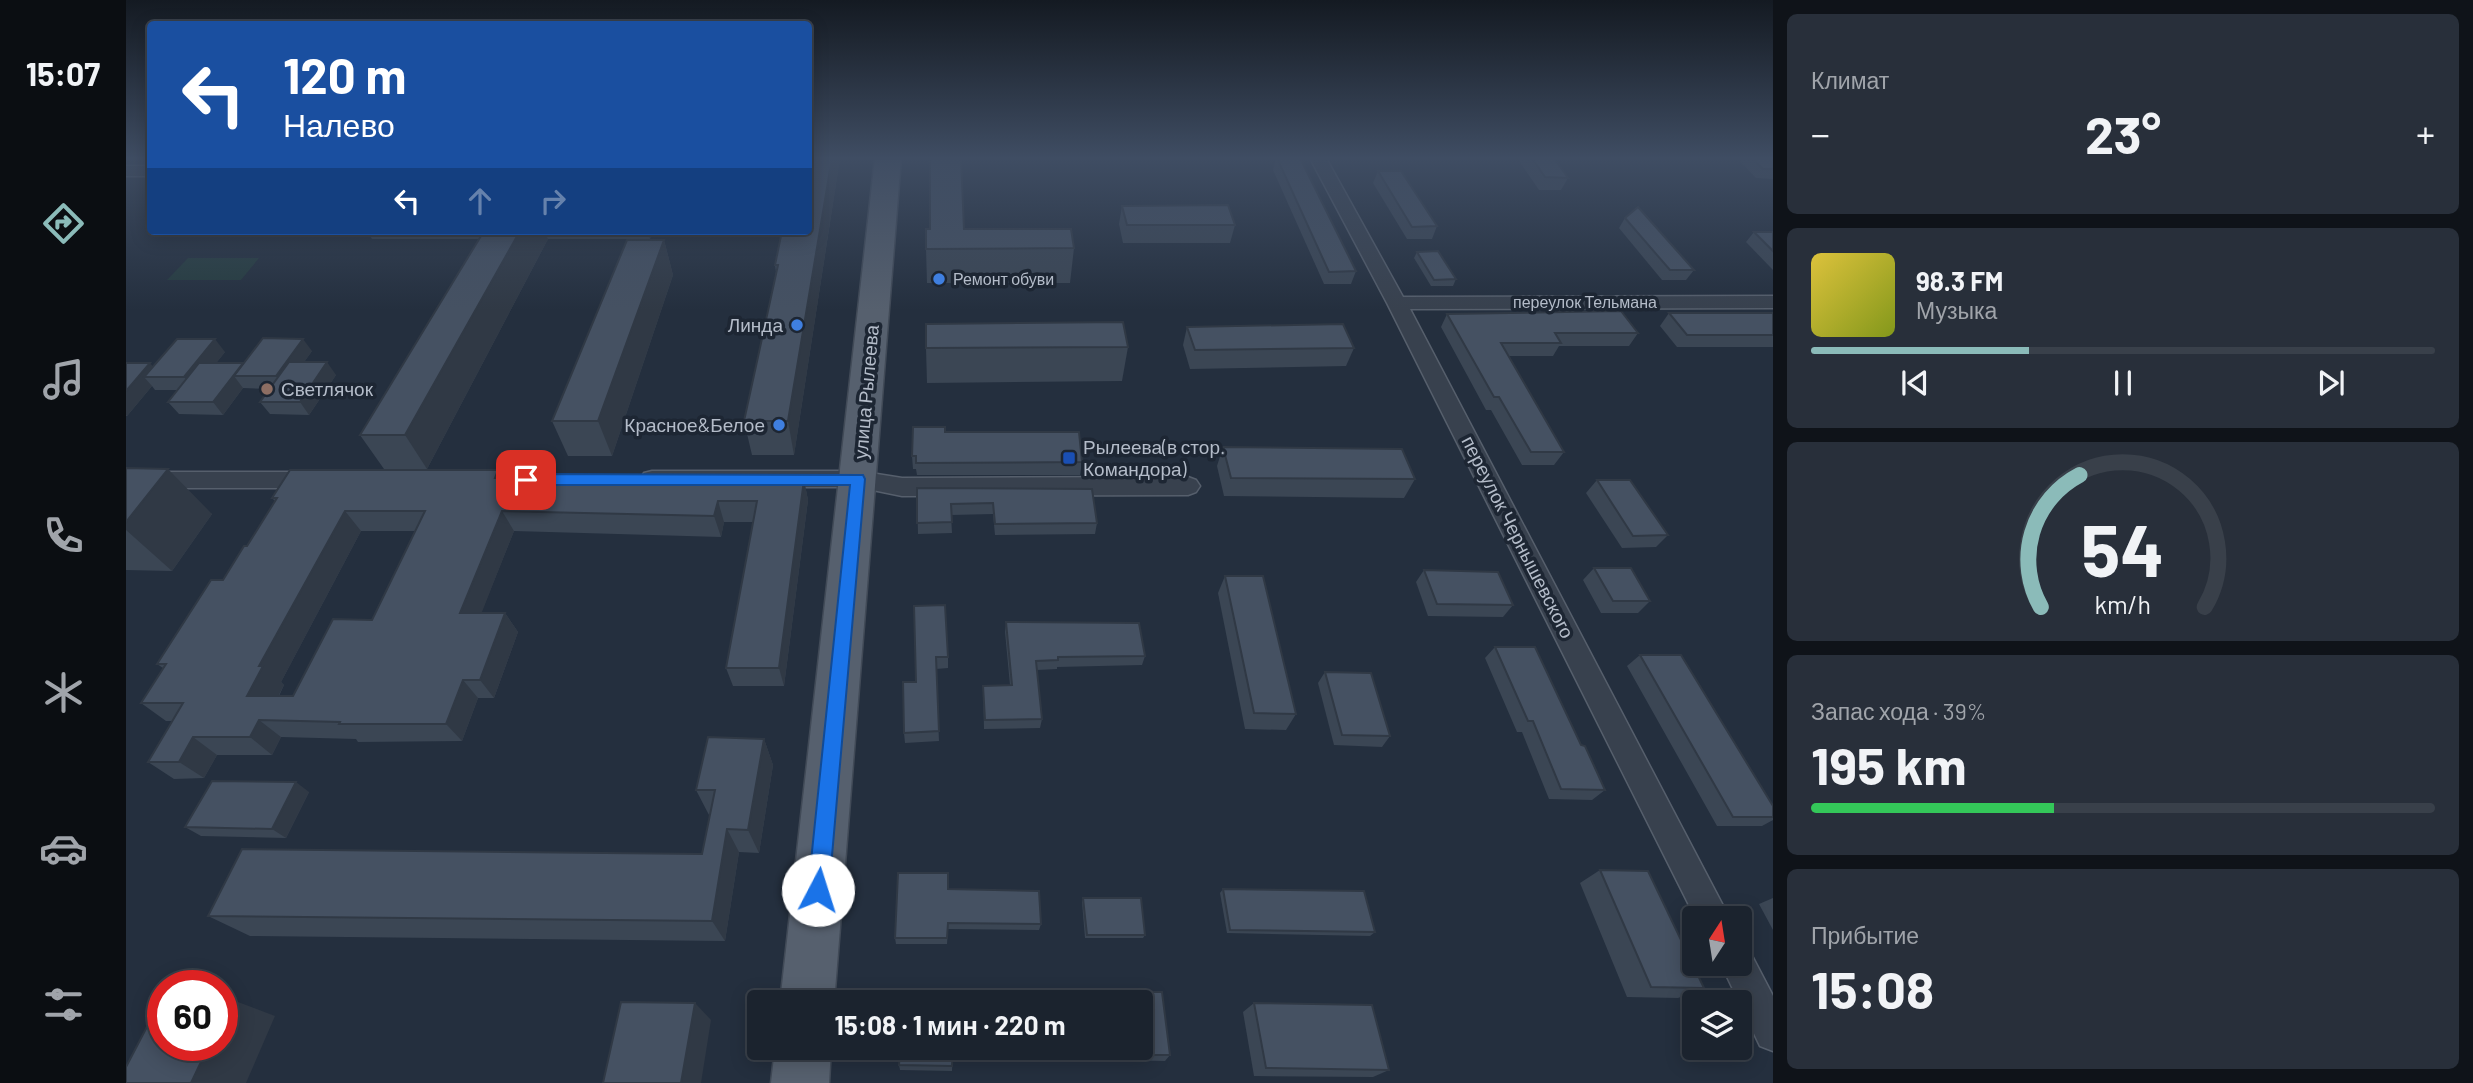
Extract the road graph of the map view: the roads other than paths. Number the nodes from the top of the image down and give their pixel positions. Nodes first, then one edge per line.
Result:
1 (883, 209) edge
2 (1346, 209) edge
3 (1773, 302) edge
4 (1397, 303) junction
5 (633, 479) edge
6 (858, 479) junction
7 (126, 480) edge
8 (184, 480) junction
9 (342, 480) edge
10 (1188, 486) dead end
11 (155, 506) edge
12 (1707, 906) edge
13 (1744, 976) edge
14 (808, 990) edge
15 (1773, 1033) edge
16 (802, 1060) edge
17 (800, 1083) edge

1 - 6 main road, улица Рылеева
2 - 4 street, переулок Чернышевского
3 - 4 street, переулок Тельмана
4 - 12 street, переулок Чернышевского
5 - 6 street
6 - 10 street
6 - 14 main road, улица Рылеева
7 - 8 street
8 - 9 street
8 - 11 street
13 - 15 street
16 - 17 main road

